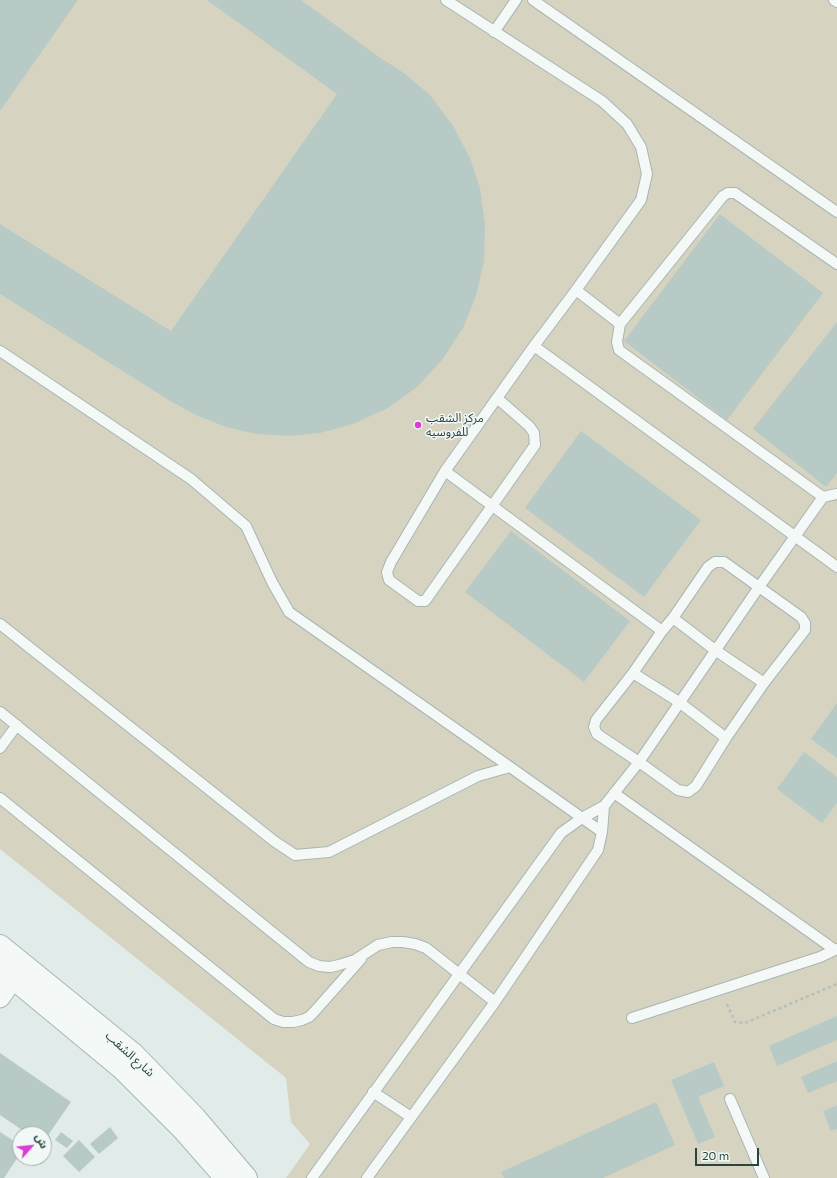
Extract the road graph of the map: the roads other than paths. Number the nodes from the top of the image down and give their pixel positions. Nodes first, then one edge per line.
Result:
1 (446, 0) edge
2 (516, 0) edge
3 (533, 0) edge
4 (834, 0) edge
5 (837, 2) edge
6 (494, 32) junction
7 (837, 212) edge
8 (837, 264) edge
9 (576, 290) junction
10 (620, 324) junction
11 (534, 346) junction
12 (0, 351) edge
13 (497, 398) junction
14 (445, 471) junction
15 (837, 494) edge
16 (823, 497) junction
17 (493, 506) junction
18 (795, 536) junction
19 (837, 567) edge
20 (759, 587) junction
21 (673, 618) junction
22 (0, 624) edge
23 (662, 631) junction
24 (715, 650) junction
25 (632, 673) junction
26 (764, 683) junction
27 (679, 702) junction
28 (0, 712) edge
29 (17, 725) junction
30 (726, 738) junction
31 (0, 748) edge
32 (639, 762) junction
33 (510, 767) junction
34 (614, 793) junction
35 (0, 798) edge
36 (604, 806) junction
37 (582, 818) junction
38 (602, 832) junction
39 (0, 946) edge
40 (836, 950) edge
41 (368, 952) junction
42 (7, 972) edge
43 (459, 974) junction
44 (0, 998) edge
45 (495, 1002) junction
46 (632, 1018) dead end
47 (373, 1092) junction
48 (730, 1099) dead end
49 (411, 1118) junction
50 (226, 1178) edge
51 (246, 1178) edge
52 (312, 1178) edge
53 (367, 1178) edge
54 (764, 1178) edge

1 - 6 lane
2 - 6 lane
3 - 7 lane
4 - 5 lane
6 - 9 lane
8 - 10 lane
9 - 10 lane
9 - 11 lane
10 - 16 lane
11 - 13 lane
11 - 18 lane
12 - 33 lane
13 - 14 lane
13 - 17 lane
14 - 17 lane
14 - 17 lane
15 - 16 lane
16 - 18 lane
17 - 23 lane
18 - 19 lane
18 - 20 lane
20 - 21 lane
20 - 24 lane
20 - 26 lane
21 - 23 lane
21 - 24 lane
22 - 33 lane
23 - 25 lane
24 - 26 lane
24 - 27 lane
25 - 27 lane
25 - 32 lane
26 - 30 lane
27 - 30 lane
27 - 32 lane
28 - 29 lane
29 - 31 lane
29 - 41 lane
30 - 32 lane
32 - 34 lane
33 - 37 lane
34 - 36 lane
34 - 40 lane
35 - 41 lane
36 - 37 lane
36 - 38 lane
37 - 38 lane
37 - 43 lane
38 - 45 lane
39 - 51 street, شارع الشقب
40 - 46 lane
41 - 43 lane
42 - 44 street
42 - 50 street, شارع الشقب
43 - 45 lane
43 - 47 lane
45 - 49 lane
47 - 49 lane
47 - 52 lane
48 - 54 lane
49 - 53 lane

